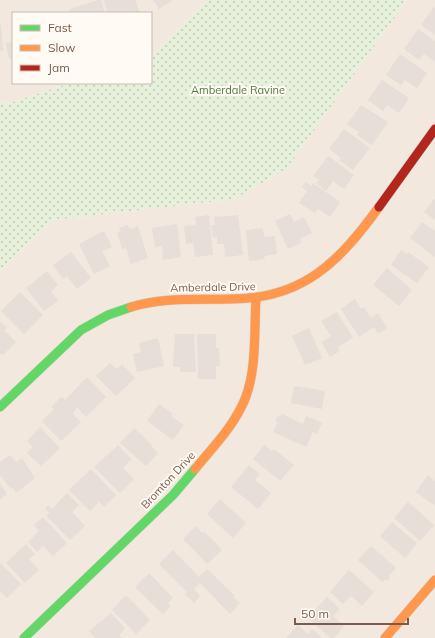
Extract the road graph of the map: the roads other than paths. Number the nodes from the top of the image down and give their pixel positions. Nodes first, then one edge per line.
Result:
1 (435, 129) edge
2 (256, 299) junction
3 (0, 407) edge
4 (435, 580) edge
5 (24, 638) edge
6 (386, 638) edge

1 - 2 street, Amberdale Drive
2 - 3 street, Amberdale Drive
2 - 5 street, Bromton Drive
4 - 6 street

